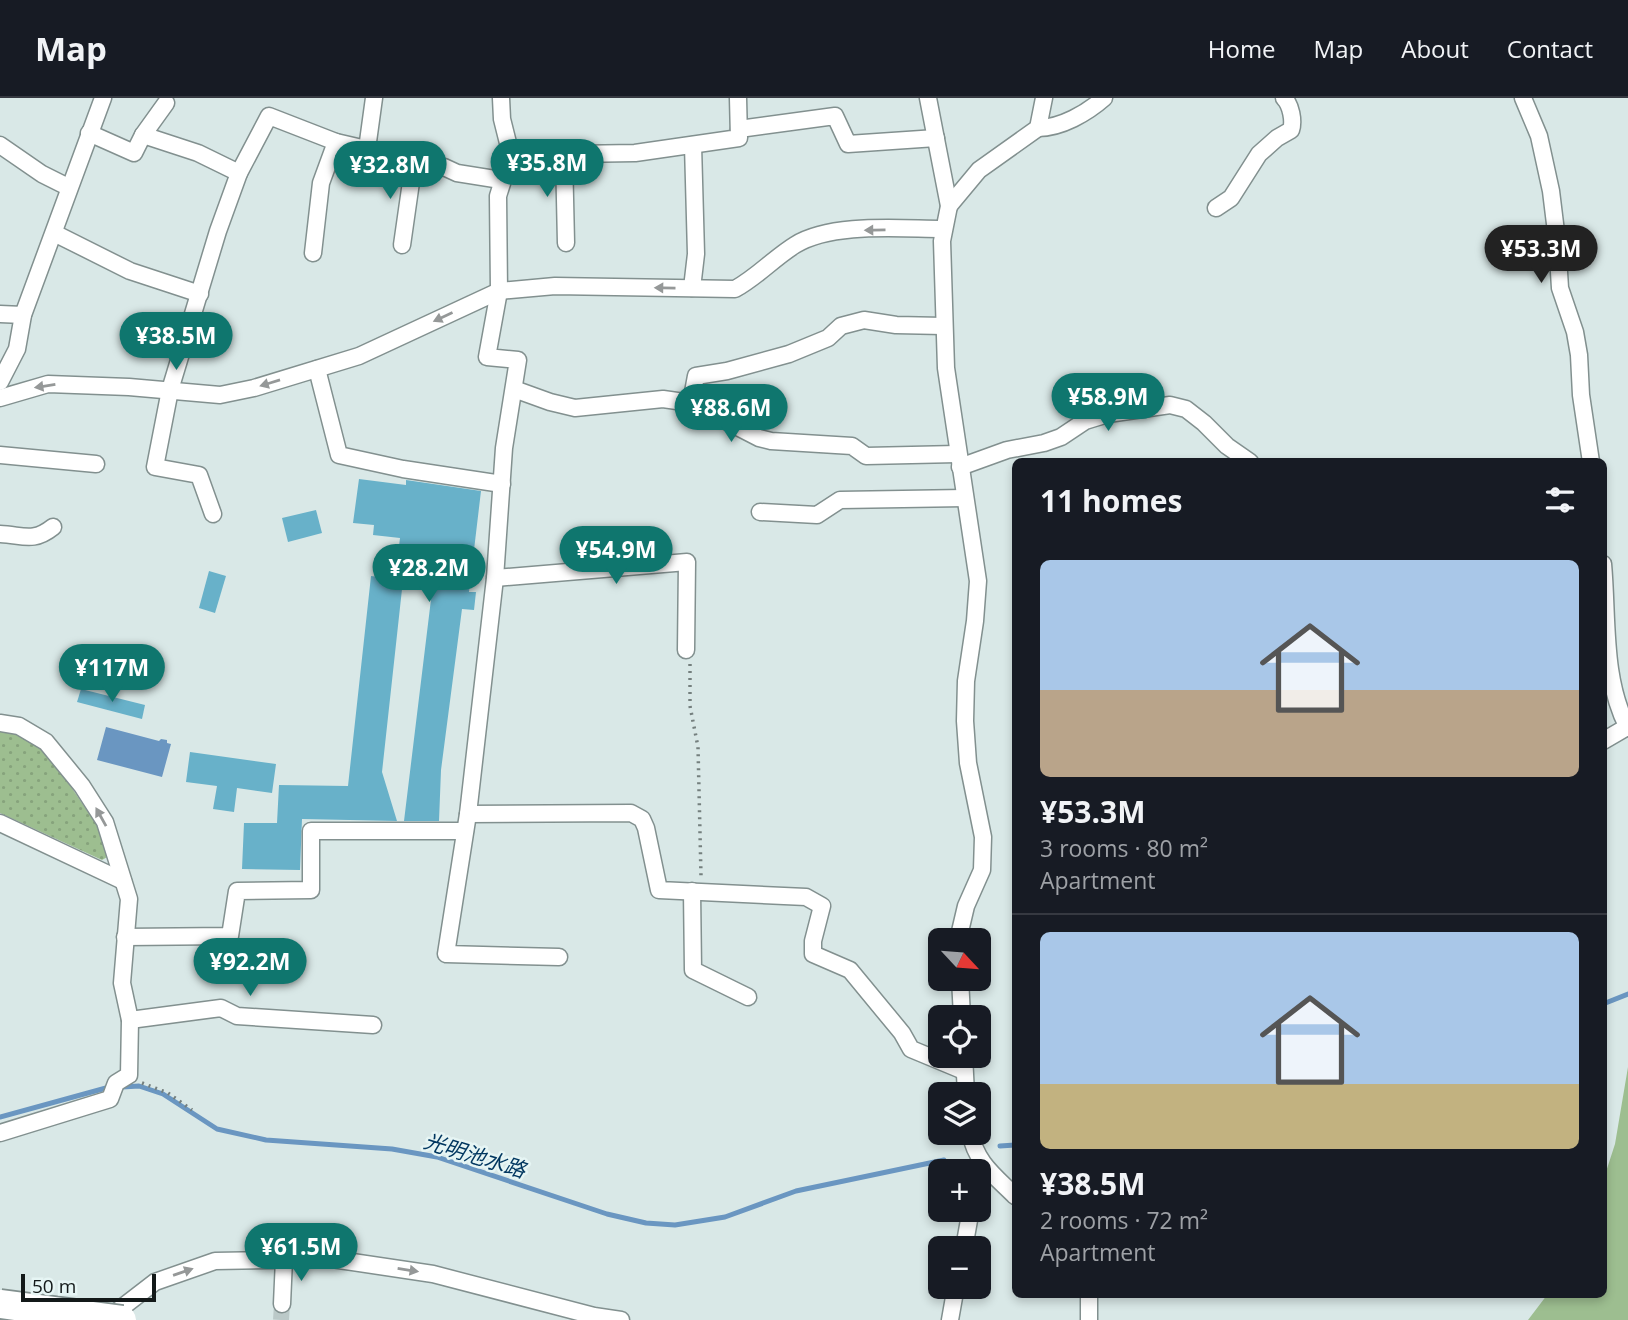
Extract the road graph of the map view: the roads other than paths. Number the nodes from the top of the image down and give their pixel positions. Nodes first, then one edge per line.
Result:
1 (103, 98) edge
2 (374, 98) edge
3 (500, 98) edge
4 (738, 98) edge
5 (928, 98) edge
6 (1044, 98) edge
7 (1104, 98) edge
8 (1284, 98) edge
9 (1523, 98) edge
10 (166, 103) dead end
11 (1038, 128) junction
12 (739, 129) junction
13 (89, 133) junction
14 (143, 135) junction
15 (936, 138) junction
16 (336, 142) junction
17 (0, 145) edge
18 (693, 145) junction
19 (367, 149) junction
20 (511, 155) junction
21 (564, 155) junction
22 (414, 161) junction
23 (239, 173) junction
24 (501, 180) junction
25 (68, 187) junction
26 (949, 206) junction
27 (1216, 208) dead end
28 (943, 229) junction
29 (54, 233) junction
30 (566, 243) dead end
31 (402, 245) dead end
32 (313, 253) dead end
33 (692, 288) junction
34 (499, 291) junction
35 (200, 294) junction
36 (0, 314) edge
37 (23, 315) junction
38 (943, 326) junction
39 (317, 369) junction
40 (0, 382) edge
41 (514, 389) junction
42 (170, 390) junction
43 (0, 398) edge
44 (691, 403) junction
45 (0, 455) edge
46 (1244, 458) edge
47 (1590, 458) edge
48 (959, 461) junction
49 (96, 464) dead end
50 (502, 484) junction
51 (965, 498) junction
52 (760, 512) dead end
53 (213, 514) dead end
54 (53, 527) dead end
55 (0, 534) edge
56 (495, 578) junction
57 (1607, 625) edge
58 (686, 650) road end
59 (0, 723) edge
60 (1628, 727) edge
61 (1607, 739) edge
62 (466, 822) junction
63 (0, 824) edge
64 (123, 881) junction
65 (697, 891) junction
66 (961, 928) edge
67 (124, 937) junction
68 (559, 957) dead end
69 (748, 997) dead end
70 (130, 1020) junction
71 (373, 1025) dead end
72 (928, 1053) edge
73 (0, 1133) edge
74 (991, 1176) edge
75 (1012, 1194) edge
76 (284, 1259) junction
77 (1089, 1298) edge
78 (954, 1299) edge
79 (0, 1304) edge
80 (282, 1304) tunnel mouth
81 (105, 1320) edge
82 (122, 1320) edge
83 (621, 1320) edge
84 (950, 1320) edge
85 (1089, 1320) edge

1 - 13 street
2 - 19 street
3 - 20 street
4 - 12 street
5 - 15 street
6 - 11 street
7 - 11 street
8 - 27 street
9 - 47 street
10 - 14 street
11 - 26 street
12 - 15 street
12 - 18 street
13 - 14 street
13 - 25 street
14 - 23 street
15 - 26 street
16 - 19 street
16 - 23 street
16 - 32 street
17 - 25 street
18 - 21 street
18 - 33 street
19 - 22 street
20 - 21 street
20 - 24 street
21 - 30 street
22 - 24 street
22 - 31 street
23 - 35 street
24 - 34 street
25 - 29 street
26 - 28 street
28 -> 33 street
28 - 38 street
29 - 35 street
29 - 37 street
33 -> 34 street
34 -> 39 street
34 - 41 street
35 - 42 street
36 - 37 street
37 - 40 street
38 - 44 street
38 - 48 street
39 -> 42 street
39 - 50 street
41 - 44 street
41 - 50 street
42 -> 43 street
42 - 53 street
44 - 48 street
45 - 49 street
46 - 48 street
48 - 51 street
50 - 56 street
51 - 52 street
51 - 66 street
54 - 55 street
56 - 58 street
56 - 62 street
57 - 60 street
64 -> 59 street
60 - 61 street
62 - 65 street
62 - 67 street
62 - 68 street
63 - 64 street
64 - 67 street
65 - 69 street
65 - 72 street
67 - 70 street
70 - 71 street
70 - 73 street
74 - 75 street
76 - 80 street
81 -> 76 street
76 -> 83 street
77 - 85 street
78 - 84 street
79 - 82 highway, bridge

